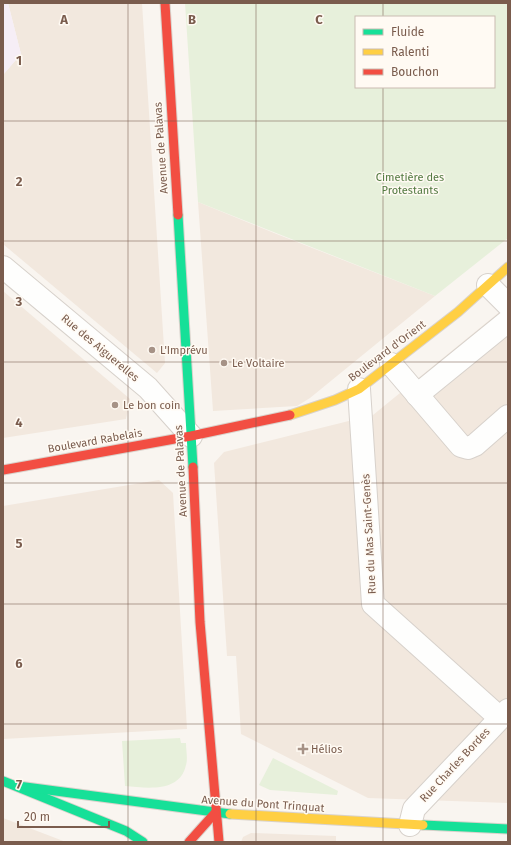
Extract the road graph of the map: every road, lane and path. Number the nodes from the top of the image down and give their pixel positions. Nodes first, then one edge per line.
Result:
1 (165, 3) edge
2 (3, 267) edge
3 (508, 267) edge
4 (488, 285) junction
5 (508, 305) edge
6 (508, 321) edge
7 (391, 364) junction
8 (359, 389) junction
9 (417, 395) junction
10 (508, 416) edge
11 (191, 436) junction
12 (3, 470) edge
13 (504, 714) edge
14 (3, 781) edge
15 (18, 786) junction
16 (215, 814) junction
17 (410, 825) junction
18 (508, 829) edge
19 (143, 842) edge
20 (189, 842) edge
21 (218, 842) edge

1 - 11 main road, Avenue de Palavas
2 - 11 street, Rue des Aiguerelles
3 - 4 main road, Boulevard d'Orient
4 - 5 street
4 - 7 main road, Boulevard d'Orient
6 - 9 street
7 - 8 main road, Boulevard d'Orient
7 - 9 street
8 - 11 main road, Boulevard d'Orient
8 - 13 street, Rue du Mas Saint-Genès
9 - 10 street
11 - 12 main road, Boulevard Rabelais
11 - 16 main road, Avenue de Palavas
13 - 17 street, Rue Charles Bordes
14 - 15 main road
15 - 16 main road, Avenue du Pont Trinquat
15 - 19 main road
16 - 17 main road, Avenue du Pont Trinquat
16 - 20 main road
16 - 21 main road, Avenue de Palavas
17 - 18 main road, Avenue du Pont Trinquat

